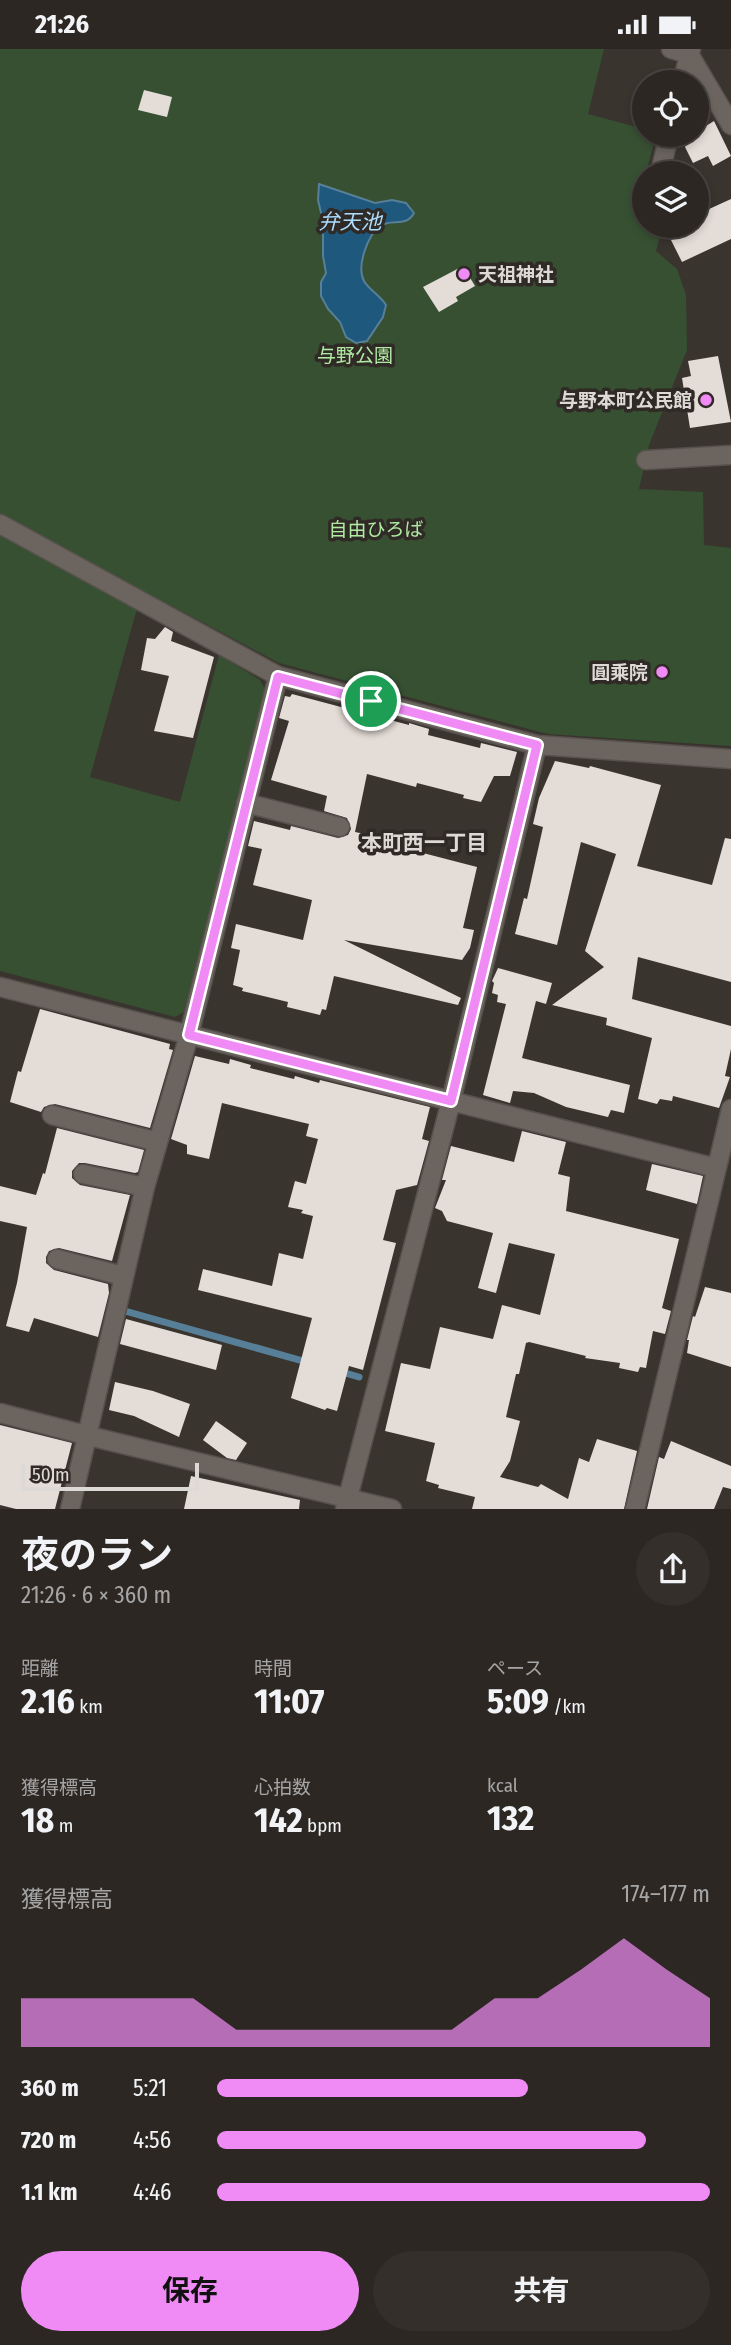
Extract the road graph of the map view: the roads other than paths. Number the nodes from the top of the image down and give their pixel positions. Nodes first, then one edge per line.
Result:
1 (671, 49) edge
2 (690, 51) edge
3 (685, 70) edge
4 (731, 125) edge
5 (731, 455) edge
6 (646, 460) dead end
7 (0, 524) edge
8 (278, 677) junction
9 (537, 745) junction
10 (731, 759) edge
11 (246, 803) junction
12 (340, 827) dead end
13 (0, 987) edge
14 (189, 1035) junction
15 (451, 1101) junction
16 (731, 1109) edge
17 (52, 1115) dead end
18 (158, 1142) junction
19 (716, 1168) junction
20 (83, 1174) dead end
21 (145, 1187) junction
22 (57, 1259) dead end
23 (123, 1276) junction
24 (0, 1413) edge
25 (89, 1436) junction
26 (347, 1503) edge
27 (70, 1509) edge
28 (392, 1509) edge
29 (635, 1509) edge

1 - 2 street
2 - 3 street
2 - 4 street
5 - 6 street
7 - 8 street
8 - 9 street
8 - 11 street
9 - 10 street
9 - 15 street
11 - 12 street
11 - 14 street
13 - 14 street
14 - 15 street
14 - 18 street
15 - 19 street
15 - 26 street
16 - 19 street
17 - 18 street
18 - 21 street
19 - 29 street
20 - 21 street
21 - 23 street
22 - 23 street
23 - 25 street
24 - 25 street
25 - 26 street
25 - 27 street
26 - 28 street

